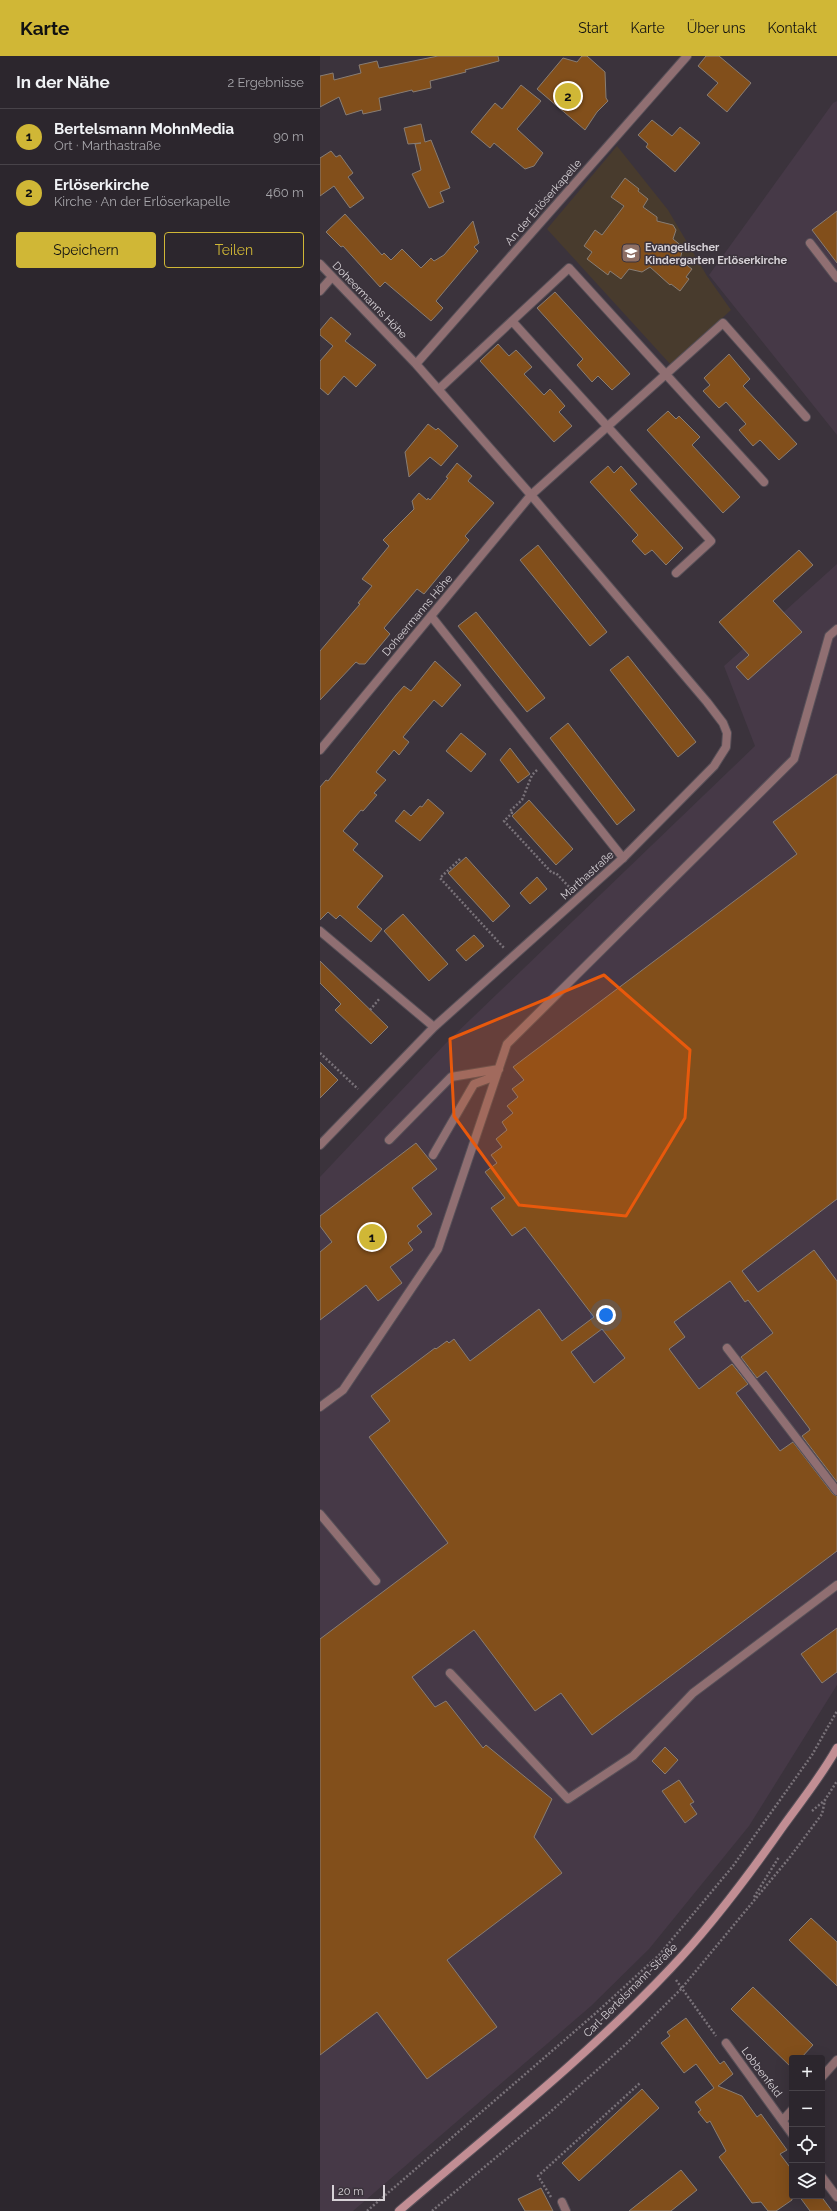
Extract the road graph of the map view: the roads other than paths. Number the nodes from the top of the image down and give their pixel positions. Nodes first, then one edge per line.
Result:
1 (687, 56) edge
2 (810, 243) dead end
3 (320, 264) edge
4 (332, 277) junction
5 (837, 278) edge
6 (320, 291) edge
7 (512, 321) junction
8 (416, 364) junction
9 (666, 375) junction
10 (439, 389) junction
11 (806, 417) dead end
12 (608, 426) junction
13 (764, 482) dead end
14 (531, 495) junction
15 (676, 573) dead end
16 (431, 616) junction
17 (837, 629) edge
18 (722, 723) joint
19 (320, 750) edge
20 (623, 858) junction
21 (320, 931) edge
22 (434, 1027) junction
23 (497, 1072) junction
24 (389, 1140) dead end
25 (320, 1145) edge
26 (433, 1155) dead end
27 (727, 1348) dead end
28 (320, 1407) edge
29 (837, 1491) edge
30 (320, 1514) edge
31 (376, 1581) dead end
32 (837, 1585) edge
33 (450, 1672) dead end
34 (837, 1748) edge
35 (835, 1758) edge
36 (726, 2043) road end
37 (837, 2060) edge
38 (825, 2074) edge
39 (789, 2113) edge
40 (783, 2120) junction
41 (789, 2129) edge
42 (825, 2181) edge
43 (837, 2197) edge
44 (562, 2202) road end
45 (399, 2211) edge
46 (566, 2211) edge

1 - 8 street, An der Erlöserkapelle
2 - 5 street
3 - 4 street, Doheermanns Höhe
4 - 6 street
4 - 8 street, Doheermanns Höhe
7 - 9 street
7 - 10 street
7 - 12 street
8 - 10 street, Doheermanns Höhe
9 - 11 street
9 - 12 street
9 - 13 street
10 - 14 street, Doheermanns Höhe
12 - 14 street
12 - 15 street
14 - 16 street, Doheermanns Höhe
14 - 18 street, Doheermanns Höhe
16 - 19 street, Doheermanns Höhe
16 - 20 street
17 - 23 street
18 - 20 street, Marthastraße
20 - 22 street, Marthastraße
21 - 22 street
22 - 25 street, Marthastraße
23 - 24 street
23 - 26 street
23 - 28 street
27 - 29 street
30 - 31 street
32 - 33 street
34 - 35 main road, Carl-Bertelsmann-Straße
35 - 45 main road, Carl-Bertelsmann-Straße
36 - 40 street, Lobbenfeld
37 - 38 street
39 - 40 street
40 - 41 street, Lobbenfeld
42 - 43 street
44 - 46 street

